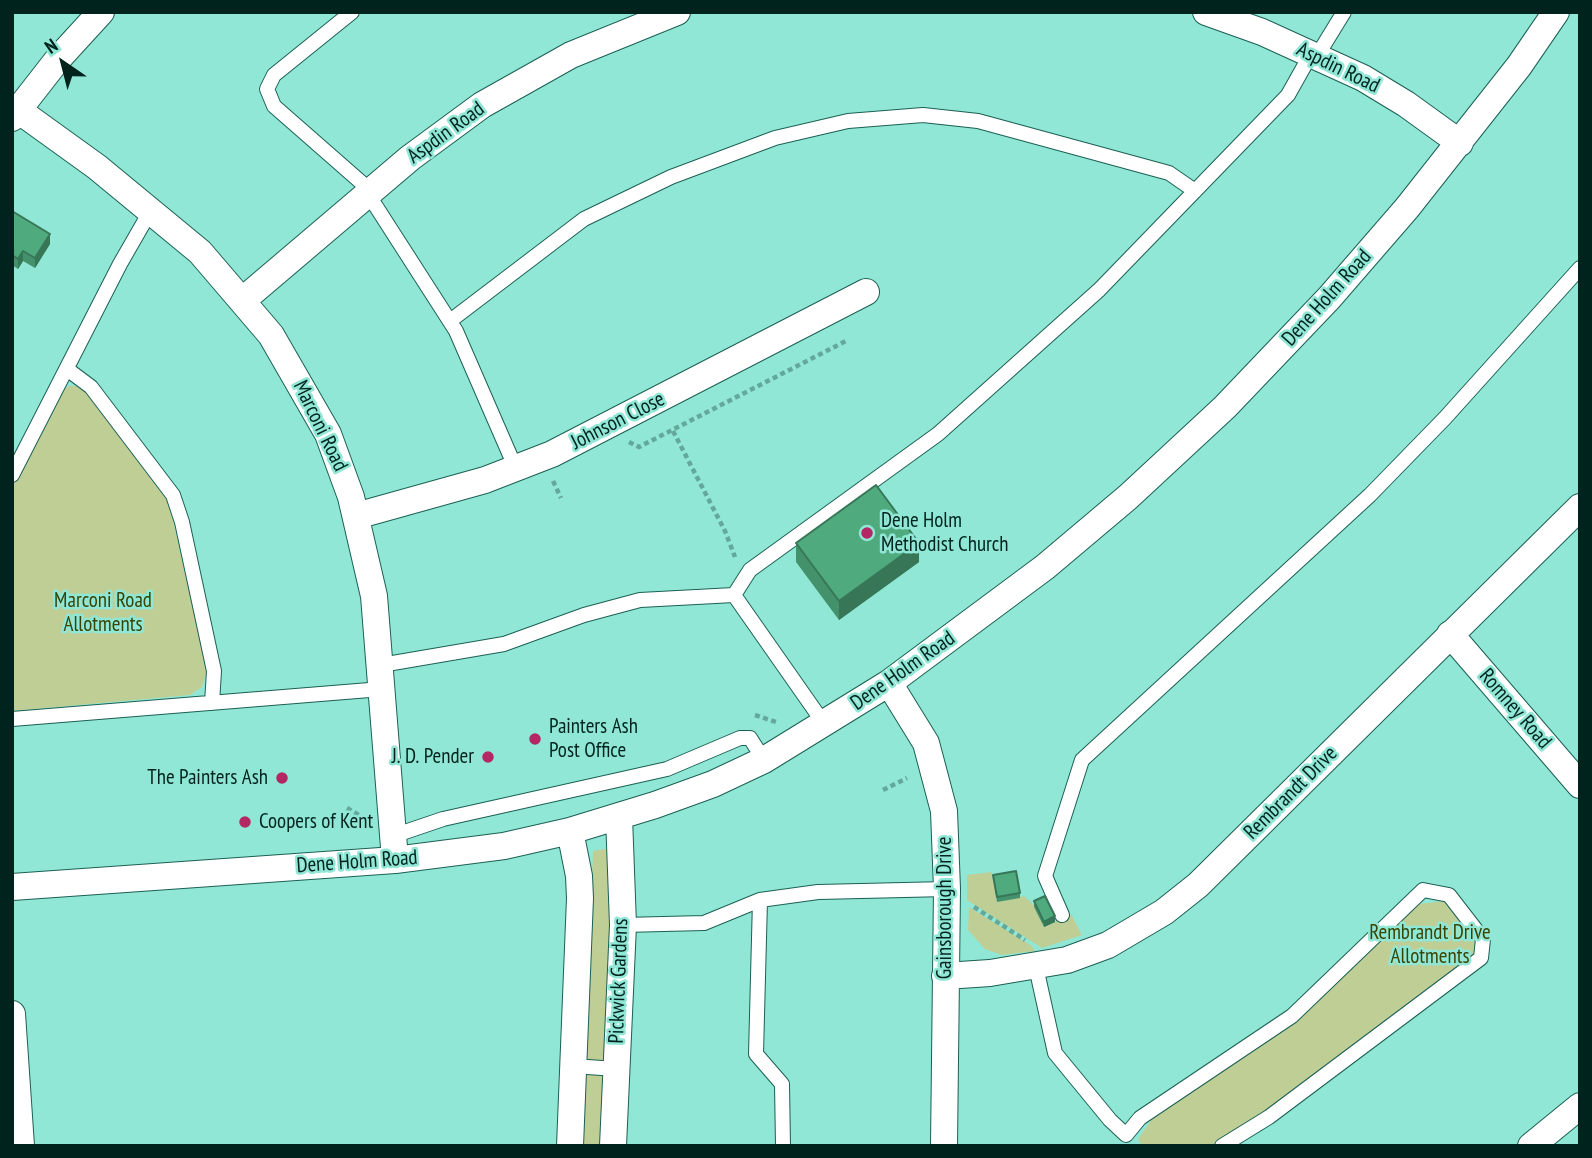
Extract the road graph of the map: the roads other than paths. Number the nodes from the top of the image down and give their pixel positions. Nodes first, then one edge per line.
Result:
1 (101, 12) edge
2 (352, 12) edge
3 (677, 12) edge
4 (1206, 12) edge
5 (1344, 12) edge
6 (1556, 12) edge
7 (1314, 55) junction
8 (15, 114) edge
9 (1461, 143) junction
10 (1195, 191) junction
11 (369, 193) junction
12 (151, 210) junction
13 (1580, 268) edge
14 (866, 292) dead end
15 (243, 300) junction
16 (450, 321) junction
17 (67, 369) junction
18 (516, 469) junction
19 (12, 475) edge
20 (1580, 507) edge
21 (356, 516) junction
22 (734, 595) junction
23 (1450, 634) junction
24 (382, 677) junction
25 (889, 683) junction
26 (212, 703) junction
27 (12, 719) edge
28 (825, 725) junction
29 (764, 760) junction
30 (1580, 785) edge
31 (619, 817) junction
32 (570, 831) junction
33 (387, 839) junction
34 (12, 887) edge
35 (957, 896) junction
36 (760, 900) junction
37 (1062, 915) dead end
38 (623, 925) junction
39 (1036, 957) junction
40 (945, 976) junction
41 (12, 1014) edge
42 (573, 1066) junction
43 (616, 1069) junction
44 (1580, 1106) edge
45 (1125, 1140) edge
46 (1544, 1142) edge
47 (21, 1146) edge
48 (570, 1146) edge
49 (613, 1146) edge
50 (783, 1146) edge
51 (944, 1146) edge
52 (1222, 1146) edge

1 - 8 street
2 - 11 lane
3 - 11 street, Aspdin Road
4 - 7 street, Aspdin Road
5 - 7 lane
6 - 9 street, Dene Holm Road
7 - 9 street, Aspdin Road
7 - 10 lane
8 - 12 street, Marconi Road
9 - 25 street, Dene Holm Road
10 - 16 lane
10 - 22 lane
11 - 15 street, Aspdin Road
11 - 16 lane
12 - 15 street, Marconi Road
12 - 17 lane
13 - 37 lane
14 - 18 street, Johnson Close
15 - 21 street, Marconi Road
16 - 18 lane
17 - 19 lane
17 - 26 lane
18 - 21 street, Johnson Close
20 - 23 street, Rembrandt Drive
21 - 24 street, Marconi Road
22 - 24 lane
22 - 28 lane
23 - 30 street, Romney Road
23 - 39 street, Rembrandt Drive
24 - 26 lane
24 - 33 street, Marconi Road
25 - 28 street, Dene Holm Road
25 - 35 street, Gainsborough Drive
26 - 27 lane
28 - 29 street, Dene Holm Road
29 - 31 street, Dene Holm Road
29 - 33 lane
31 - 32 street, Dene Holm Road
31 - 38 street, Pickwick Gardens
32 - 33 street, Dene Holm Road
32 - 42 street, Pickwick Gardens
33 - 34 street, Dene Holm Road
35 - 36 lane
35 - 40 street, Gainsborough Drive
36 - 38 lane
36 - 50 lane
38 - 43 street, Pickwick Gardens
39 - 40 street, Rembrandt Drive
39 - 45 lane
40 - 51 street, Gainsborough Drive
41 - 47 street
42 - 43 lane
42 - 48 street, Pickwick Gardens
43 - 49 street, Pickwick Gardens
44 - 46 street
45 - 52 lane

